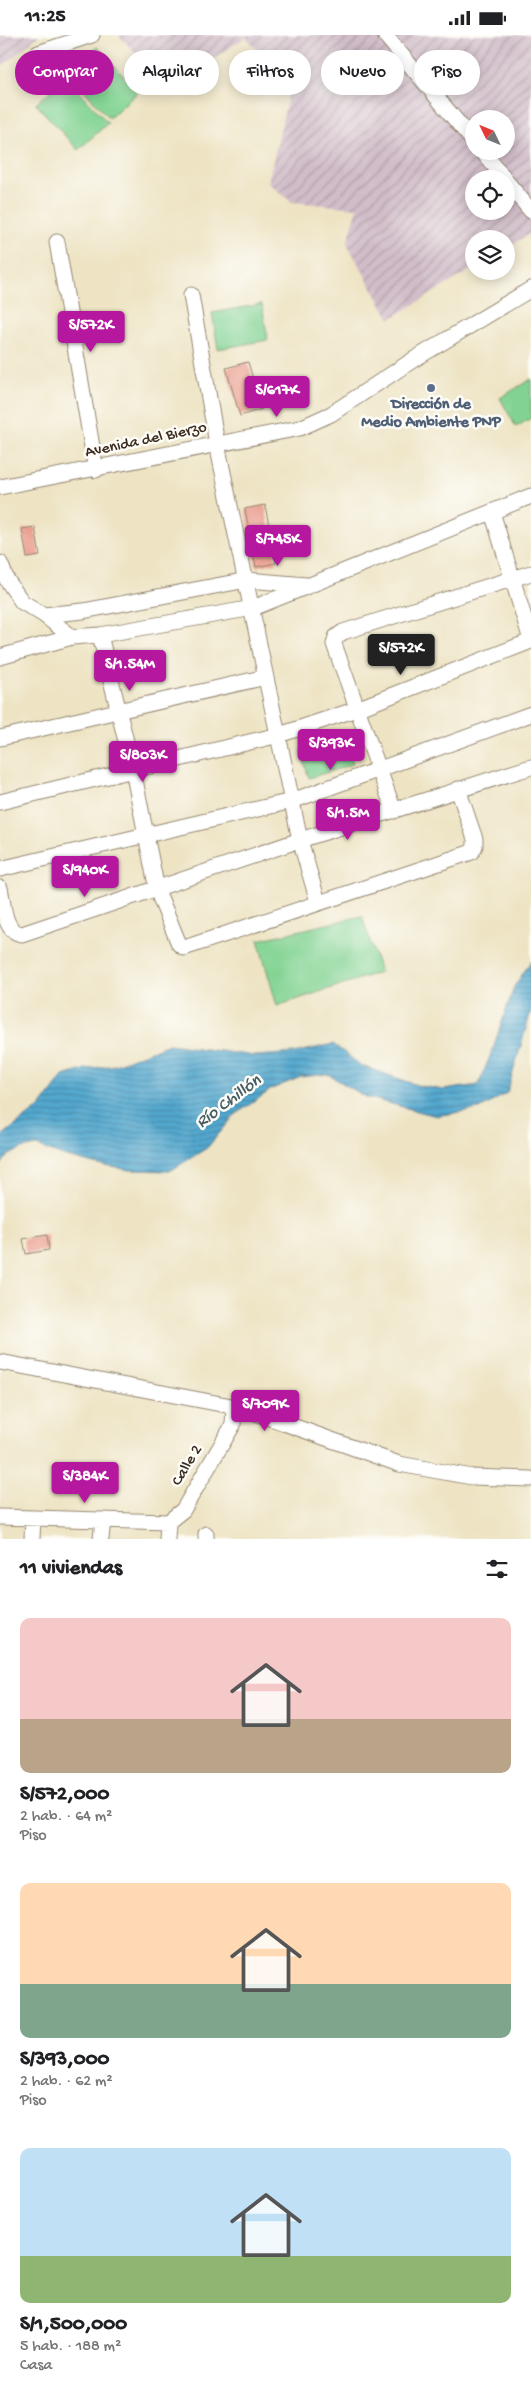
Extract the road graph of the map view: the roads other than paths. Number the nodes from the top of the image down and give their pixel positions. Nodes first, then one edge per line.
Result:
1 (92, 35) edge
2 (385, 35) edge
3 (47, 50) edge
4 (465, 131) edge
5 (489, 160) edge
6 (497, 170) edge
7 (515, 192) edge
8 (531, 211) edge
9 (57, 241) dead end
10 (191, 295) dead end
11 (529, 295) edge
12 (217, 444) junction
13 (96, 470) junction
14 (0, 487) edge
15 (531, 496) edge
16 (492, 512) junction
17 (0, 563) edge
18 (531, 573) edge
19 (512, 578) junction
20 (247, 580) junction
21 (308, 585) junction
22 (253, 608) junction
23 (44, 615) junction
24 (100, 635) junction
25 (72, 637) junction
26 (531, 641) edge
27 (0, 657) edge
28 (266, 677) junction
29 (357, 709) junction
30 (119, 710) junction
31 (531, 714) edge
32 (280, 735) junction
33 (0, 738) edge
34 (531, 767) edge
35 (133, 770) junction
36 (380, 770) junction
37 (458, 789) junction
38 (292, 801) junction
39 (0, 802) edge
40 (394, 811) junction
41 (146, 835) junction
42 (300, 840) junction
43 (0, 869) edge
44 (0, 888) edge
45 (157, 890) junction
46 (318, 902) junction
47 (0, 1362) edge
48 (234, 1407) junction
49 (531, 1479) edge
50 (0, 1517) edge
51 (33, 1518) junction
52 (103, 1520) junction
53 (168, 1522) junction
54 (32, 1539) edge
55 (101, 1539) edge
56 (166, 1539) edge

1 - 3 street
2 - 4 street
5 - 6 street
7 - 8 street
9 - 13 street
10 - 12 street
11 - 12 street, Avenida del Bierzo
12 - 13 street, Avenida del Bierzo
12 - 20 street
13 - 14 street, Avenida del Bierzo
15 - 16 street
16 - 19 street
16 - 21 street
17 - 23 street
18 - 19 street
19 - 26 street
19 - 29 street
20 - 21 street
20 - 22 street
20 - 23 street
21 - 22 street
22 - 24 street
22 - 28 street
23 - 25 street
24 - 25 street
24 - 30 street
25 - 27 street
26 - 29 street
28 - 30 street
28 - 32 street
29 - 32 street
29 - 36 street
30 - 33 street
30 - 35 street
31 - 36 street
32 - 35 street
32 - 38 street
34 - 37 street
35 - 39 street
35 - 41 street
36 - 38 street
36 - 40 street
37 - 40 street
37 - 46 street
38 - 41 street
38 - 42 street
40 - 42 street
41 - 43 street
41 - 45 street
42 - 45 street
42 - 46 street
44 - 45 street
45 - 46 street
47 - 48 street
48 - 49 street
48 - 53 street, Calle 2
50 - 51 street
51 - 52 street
51 - 54 street
52 - 53 street
52 - 55 street
53 - 56 street

